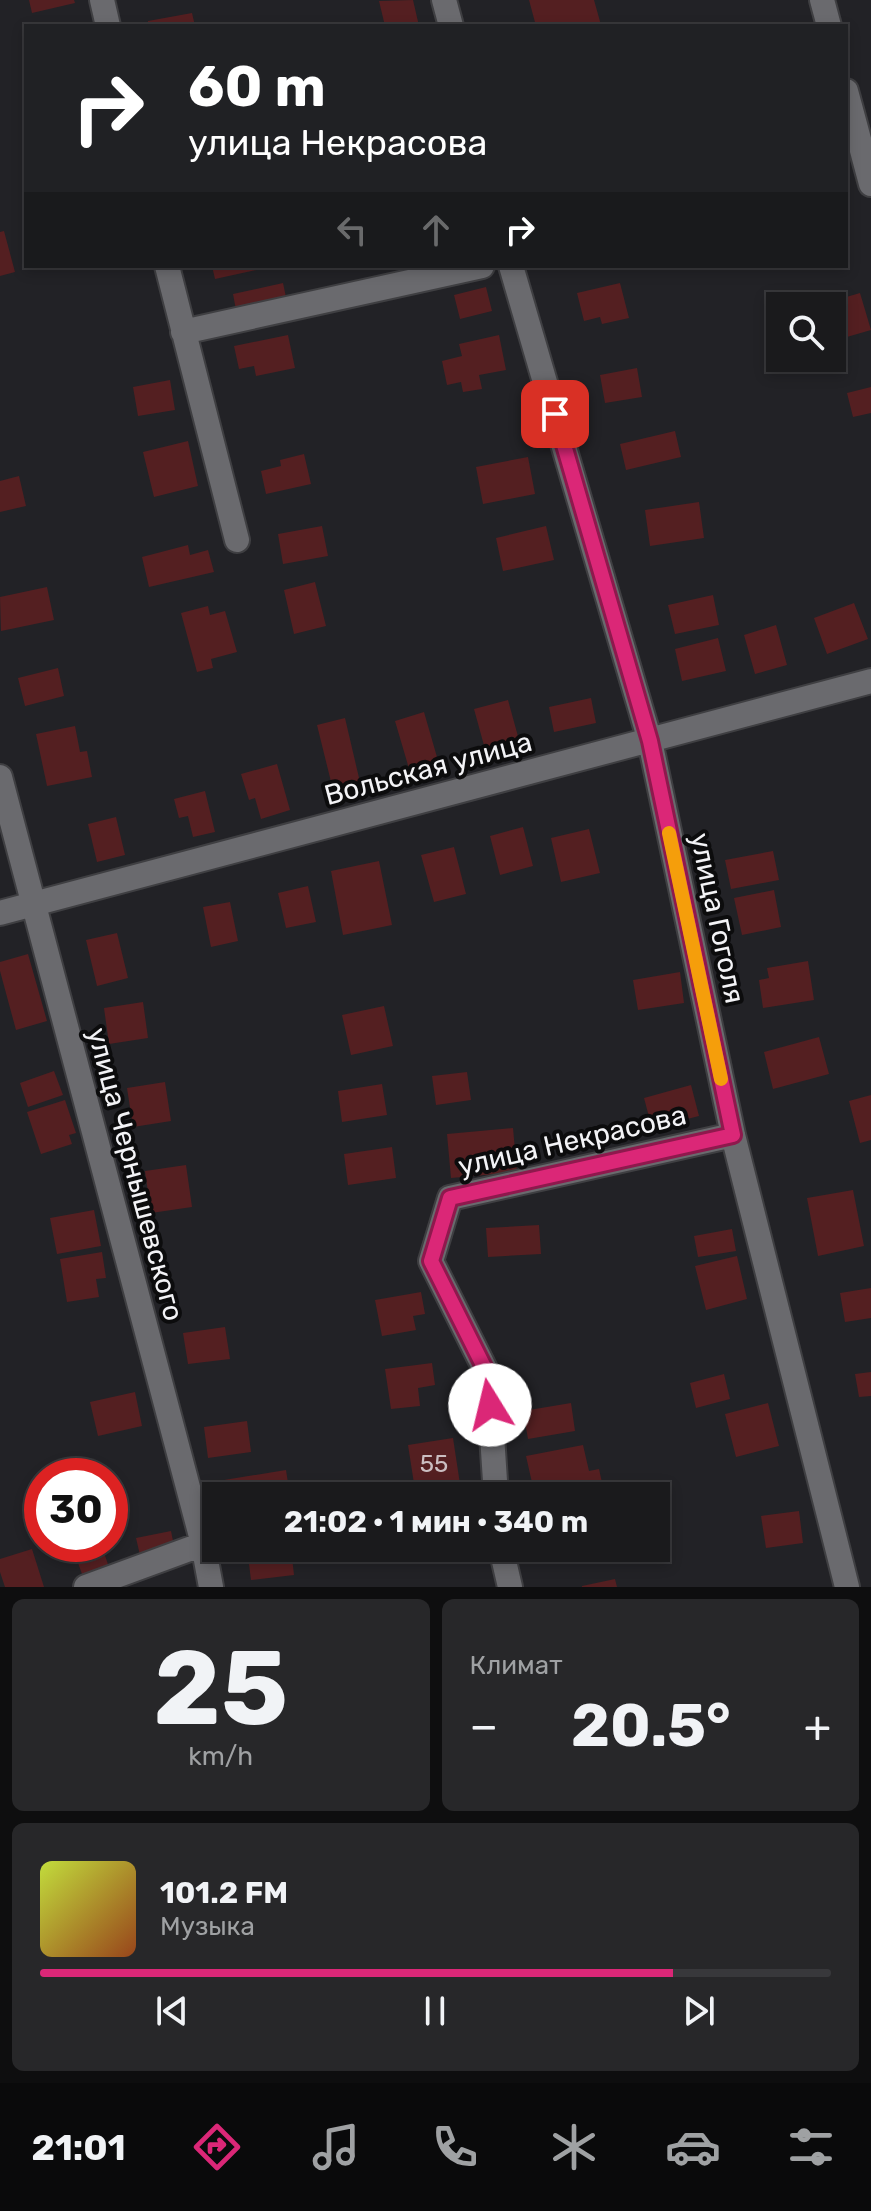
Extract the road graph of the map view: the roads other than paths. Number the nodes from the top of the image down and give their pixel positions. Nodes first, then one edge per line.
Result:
1 (102, 0) edge
2 (444, 0) edge
3 (822, 0) edge
4 (108, 24) edge
5 (450, 24) edge
6 (828, 24) edge
7 (848, 98) edge
8 (871, 184) edge
9 (167, 268) edge
10 (473, 268) edge
11 (512, 268) edge
12 (183, 332) junction
13 (237, 540) dead end
14 (871, 681) edge
15 (650, 741) junction
16 (0, 777) edge
17 (34, 903) junction
18 (0, 913) edge
19 (733, 1135) junction
20 (495, 1482) edge
21 (202, 1540) edge
22 (202, 1544) edge
23 (206, 1562) edge
24 (504, 1562) edge
25 (86, 1587) edge
26 (211, 1587) edge
27 (510, 1587) edge
28 (847, 1587) edge

1 - 4 street
2 - 5 street
3 - 6 street
7 - 8 street
9 - 12 street
10 - 12 street
11 - 15 street, улица Гоголя
12 - 13 street
14 - 15 street, Вольская улица
15 - 17 street, Вольская улица
15 - 19 street, улица Гоголя
16 - 17 street, улица Чернышевского
17 - 18 street, Вольская улица
17 - 21 street, улица Чернышевского
19 - 20 street, улица Некрасова
19 - 28 street, улица Гоголя
22 - 25 street
23 - 26 street, улица Чернышевского
24 - 27 street

